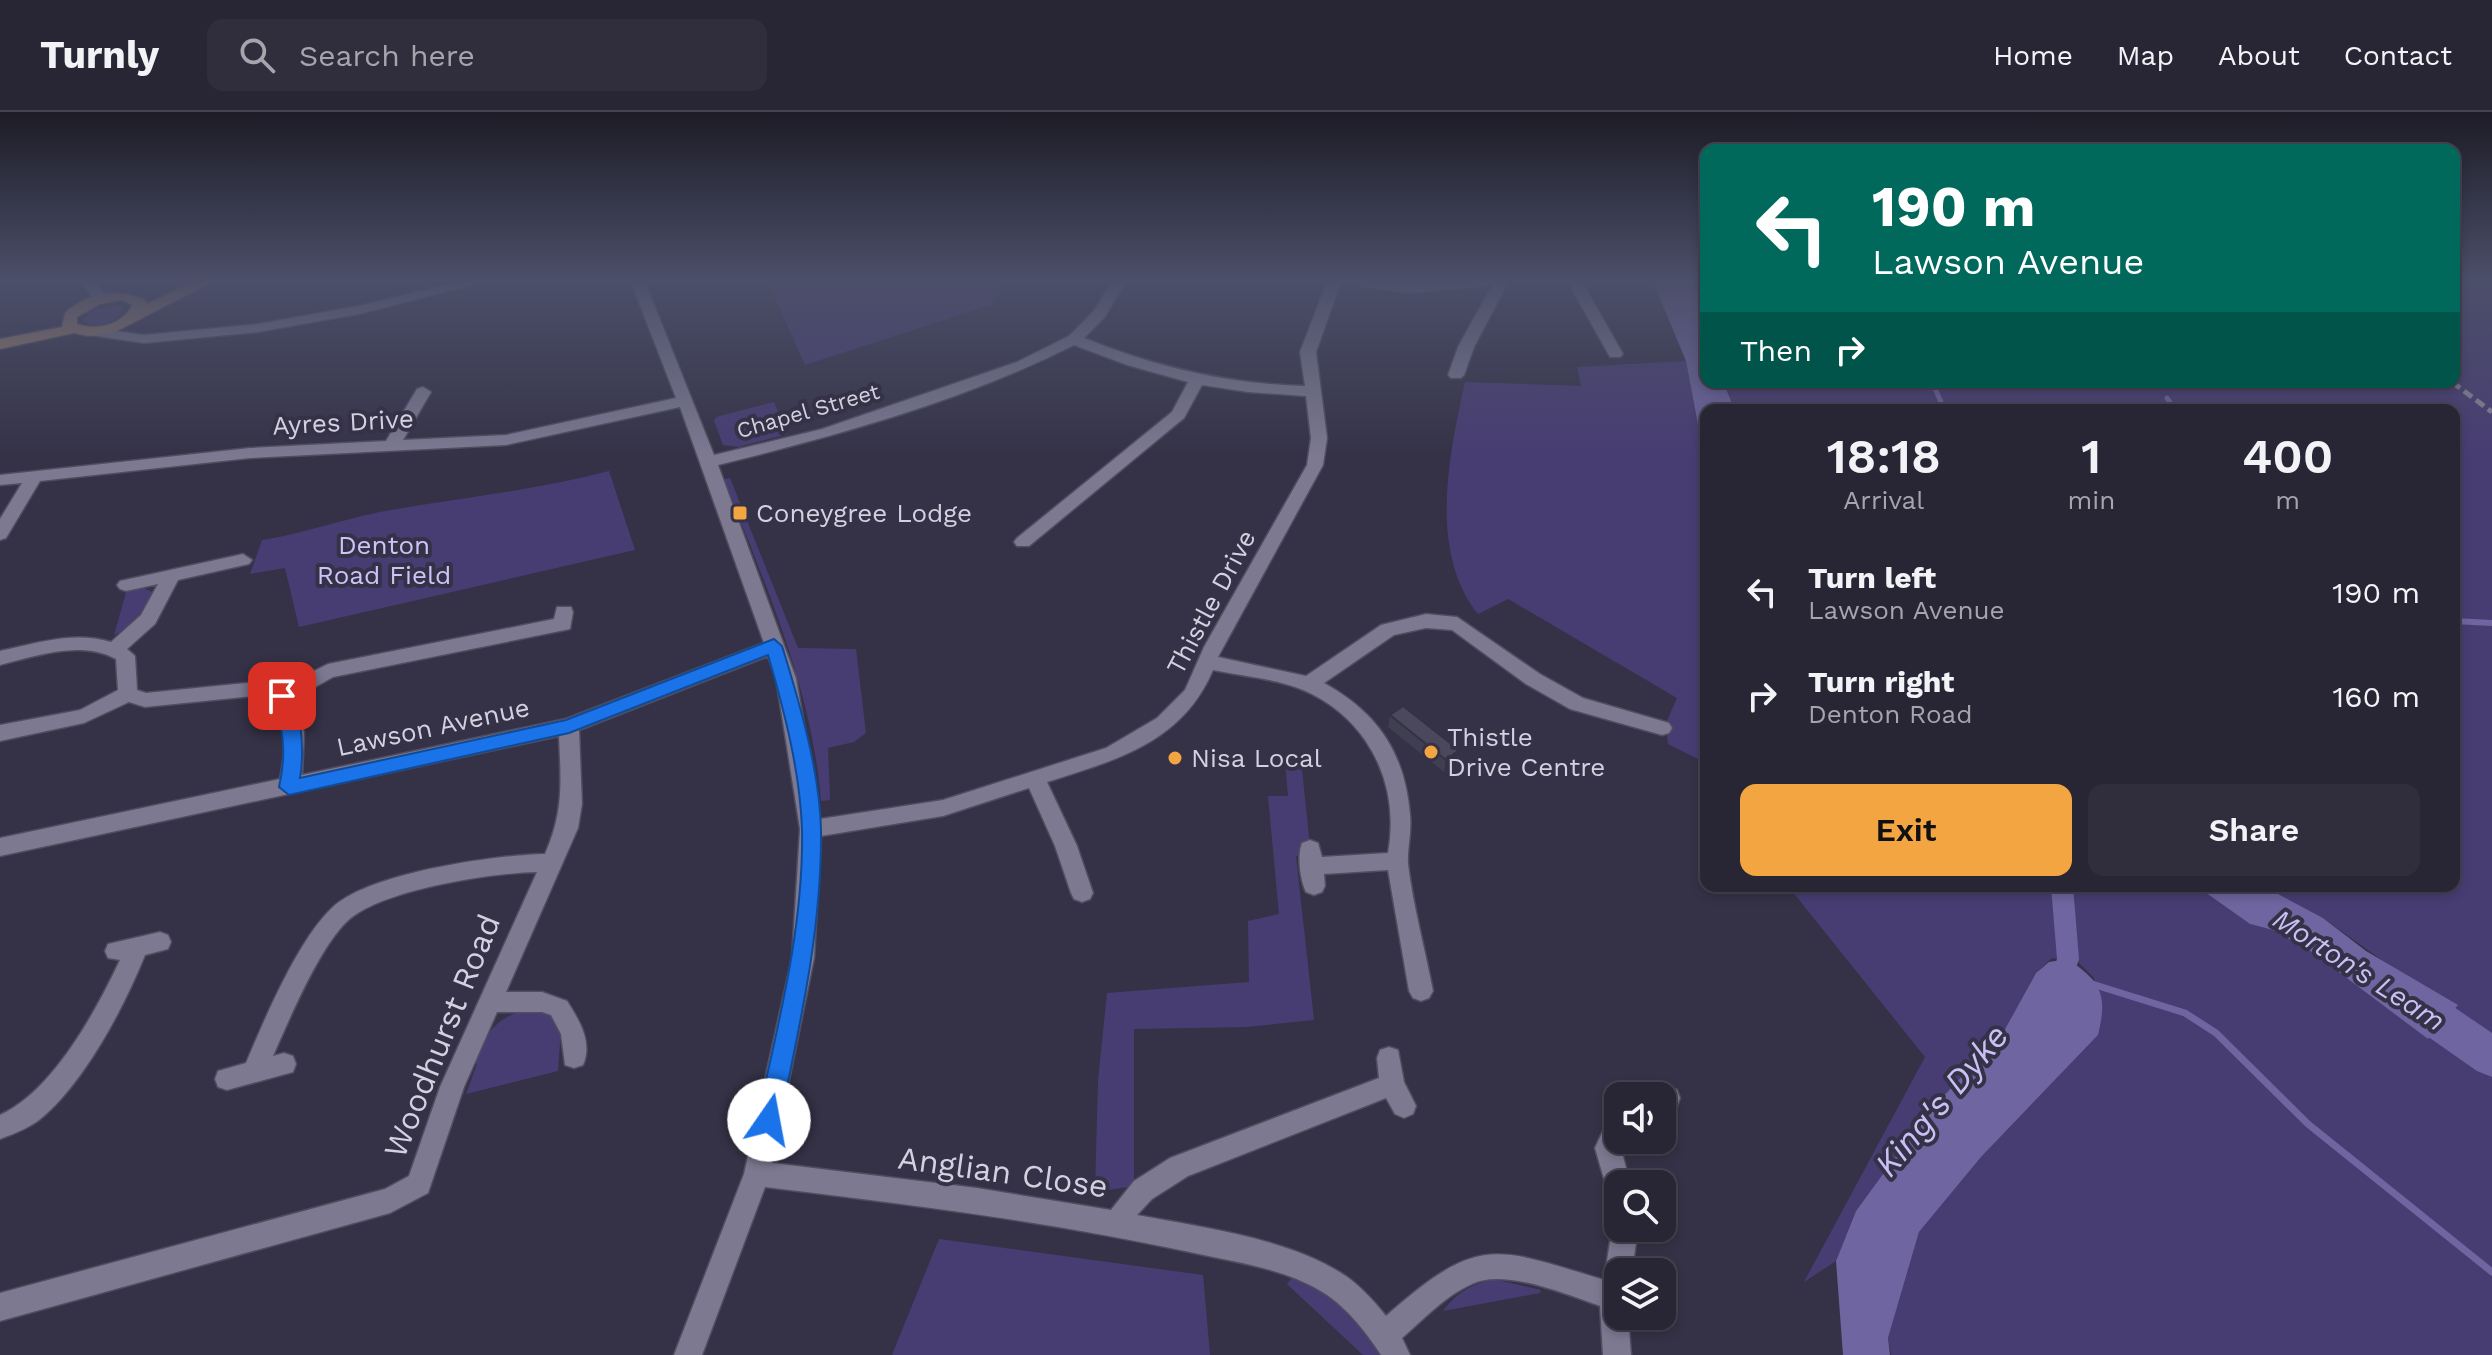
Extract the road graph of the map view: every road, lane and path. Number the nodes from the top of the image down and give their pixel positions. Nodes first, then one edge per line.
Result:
1 (661, 340) edge
2 (1072, 340) edge
3 (1076, 340) edge
4 (1312, 340) edge
5 (1470, 340) edge
6 (1607, 340) edge
7 (1615, 354) dead end
8 (1456, 375) dead end
9 (1196, 382) junction
10 (1311, 391) junction
11 (423, 392) dead end
12 (685, 401) junction
13 (391, 446) junction
14 (708, 462) junction
15 (35, 475) junction
16 (0, 480) edge
17 (0, 534) edge
18 (1023, 542) dead end
19 (243, 560) dead end
20 (172, 575) junction
21 (126, 585) dead end
22 (564, 612) dead end
23 (774, 646) junction
24 (115, 649) junction
25 (0, 658) edge
26 (1206, 662) junction
27 (1309, 684) junction
28 (128, 694) junction
29 (282, 696) junction
30 (569, 726) junction
31 (1662, 728) dead end
32 (0, 733) edge
33 (1035, 778) junction
34 (289, 787) junction
35 (811, 829) junction
36 (0, 847) edge
37 (1397, 861) junction
38 (550, 863) junction
39 (1312, 867) dead end
40 (1082, 893) dead end
41 (138, 947) dead end
42 (1421, 991) dead end
43 (489, 1002) junction
44 (574, 1057) dead end
45 (1389, 1058) dead end
46 (284, 1064) dead end
47 (254, 1072) junction
48 (227, 1079) dead end
49 (0, 1127) edge
50 (757, 1174) junction
51 (1118, 1223) junction
52 (1604, 1280) edge
53 (0, 1307) edge
54 (1617, 1330) edge
55 (1391, 1344) edge
56 (688, 1355) edge
57 (1617, 1355) edge

1 - 12 street
2 - 14 street, Chapel Street
3 - 9 street
4 - 10 street, Thistle Drive
5 - 8 street
6 - 7 street
9 - 10 street
9 - 18 street
10 - 26 street, Thistle Drive
11 - 13 street
12 - 13 street, Ayres Drive
12 - 14 street
13 - 15 street, Ayres Drive
14 - 23 street
15 - 16 street, Ayres Drive
15 - 17 street
19 - 20 street
20 - 21 street
20 - 24 street
22 - 29 street
23 - 30 street, Lawson Avenue
23 - 35 street
24 - 25 street
24 - 28 street
26 - 27 street
26 - 33 street, Thistle Drive
27 - 31 street
27 - 37 street
28 - 29 street
28 - 32 street
29 - 34 street
30 - 34 street, Lawson Avenue
30 - 38 street, Woodhurst Road
33 - 35 street, Thistle Drive
33 - 40 street
34 - 36 street, Lawson Avenue
35 - 50 street
37 - 39 street
37 - 42 street
38 - 43 street, Woodhurst Road
38 - 47 street
41 - 49 street
43 - 44 street
43 - 53 street, Woodhurst Road
45 - 51 street, Anglian Close
46 - 47 street
47 - 48 street
50 - 51 street, Anglian Close
50 - 56 street
51 - 55 street
52 - 55 street
54 - 57 street

